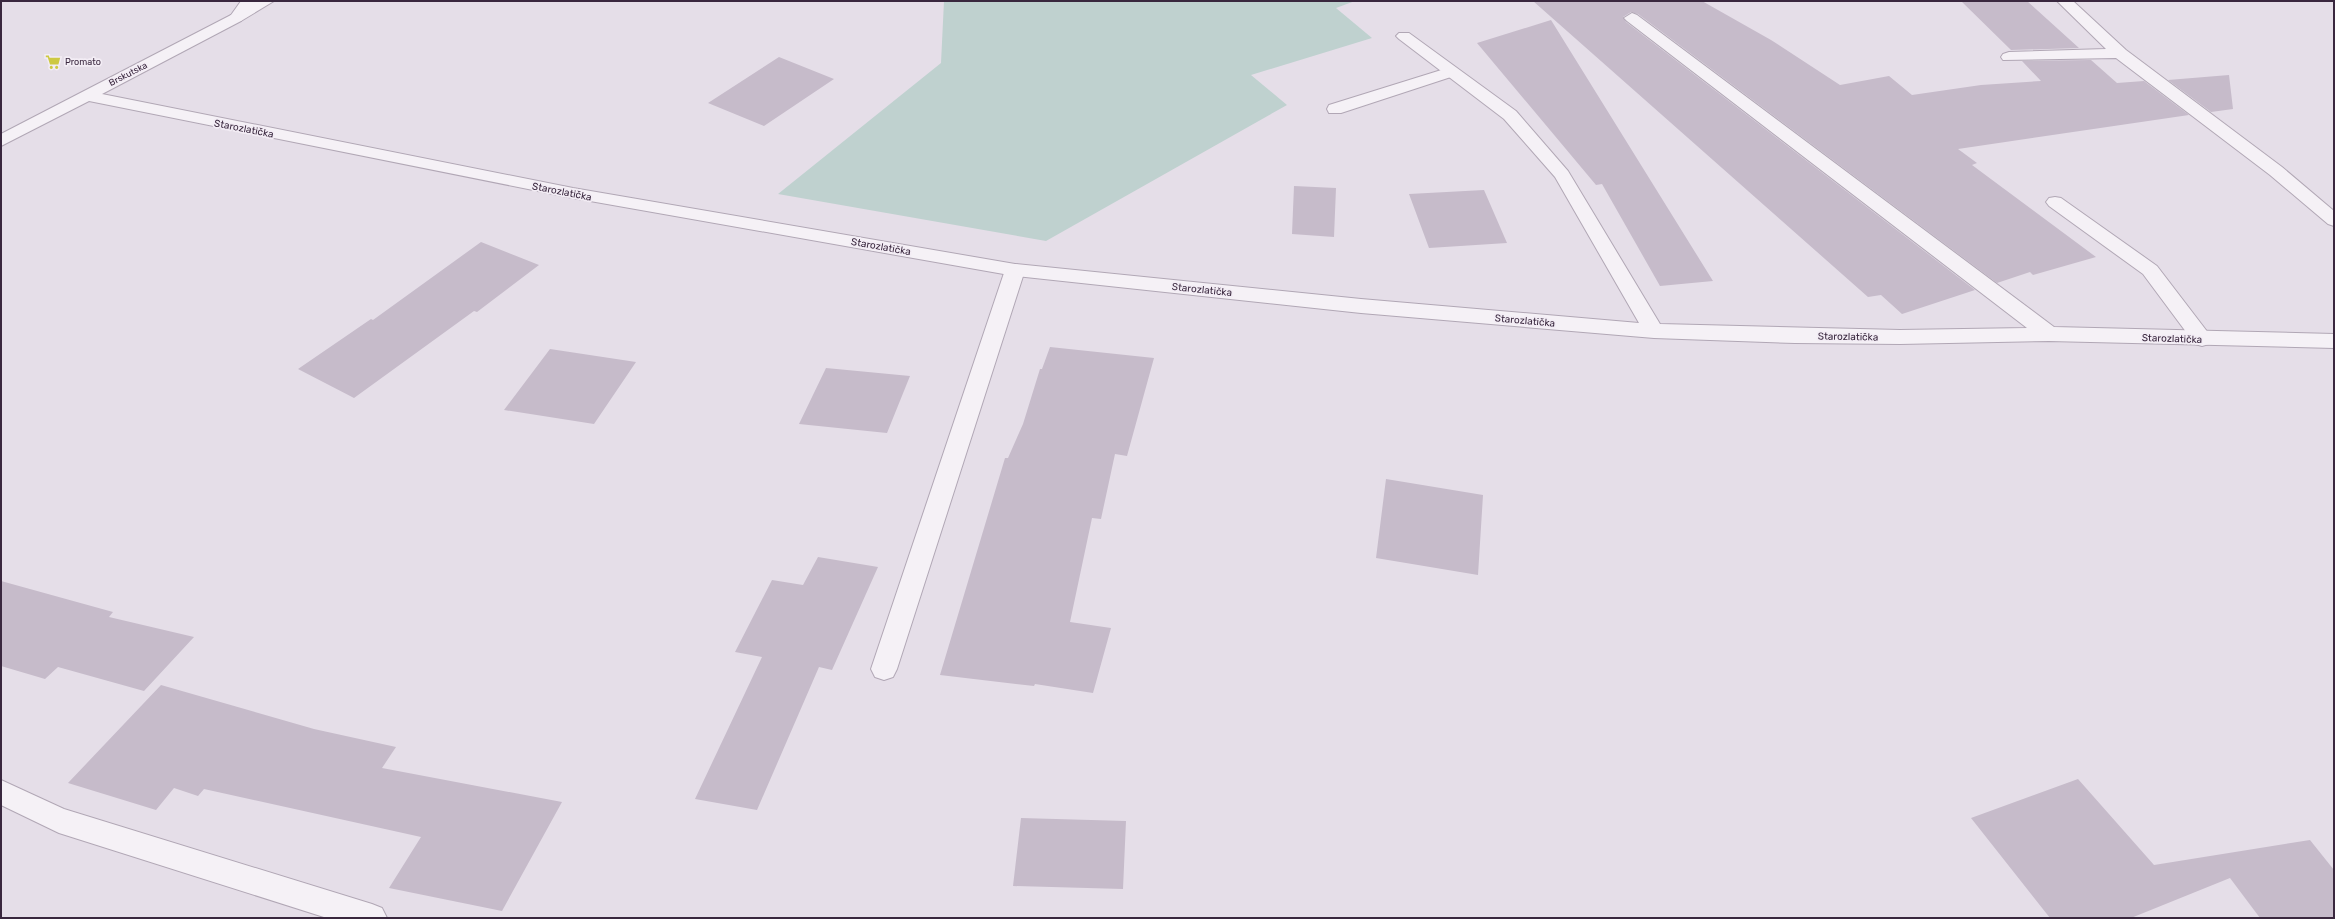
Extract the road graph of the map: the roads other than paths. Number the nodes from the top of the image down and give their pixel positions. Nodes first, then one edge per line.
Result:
1 (249, 1) edge
2 (267, 1) edge
3 (2064, 1) edge
4 (236, 18) junction
5 (1632, 18) dead end
6 (1404, 36) dead end
7 (2120, 53) junction
8 (2009, 57) dead end
9 (1451, 72) junction
10 (86, 96) junction
11 (1335, 109) dead end
12 (1, 125) edge
13 (25, 128) junction
14 (1, 141) edge
15 (2054, 202) dead end
16 (2334, 220) edge
17 (1016, 270) junction
18 (1654, 331) junction
19 (2049, 334) junction
20 (2202, 339) junction
21 (2334, 341) edge
22 (884, 669) dead end
23 (1, 792) edge
24 (372, 918) edge

1 - 4 street, Brskutska
2 - 4 street
3 - 7 street
4 - 10 street, Brskutska
5 - 19 street
6 - 9 street
7 - 8 street
7 - 16 street
9 - 11 street
9 - 18 street
10 - 13 street, Brskutska
10 - 17 street, Starozlatička
12 - 13 street
13 - 14 street, Brskutska
15 - 20 street
17 - 18 street, Starozlatička
17 - 22 street
18 - 19 street, Starozlatička
19 - 20 street, Starozlatička
20 - 21 street, Starozlatička
23 - 24 street

